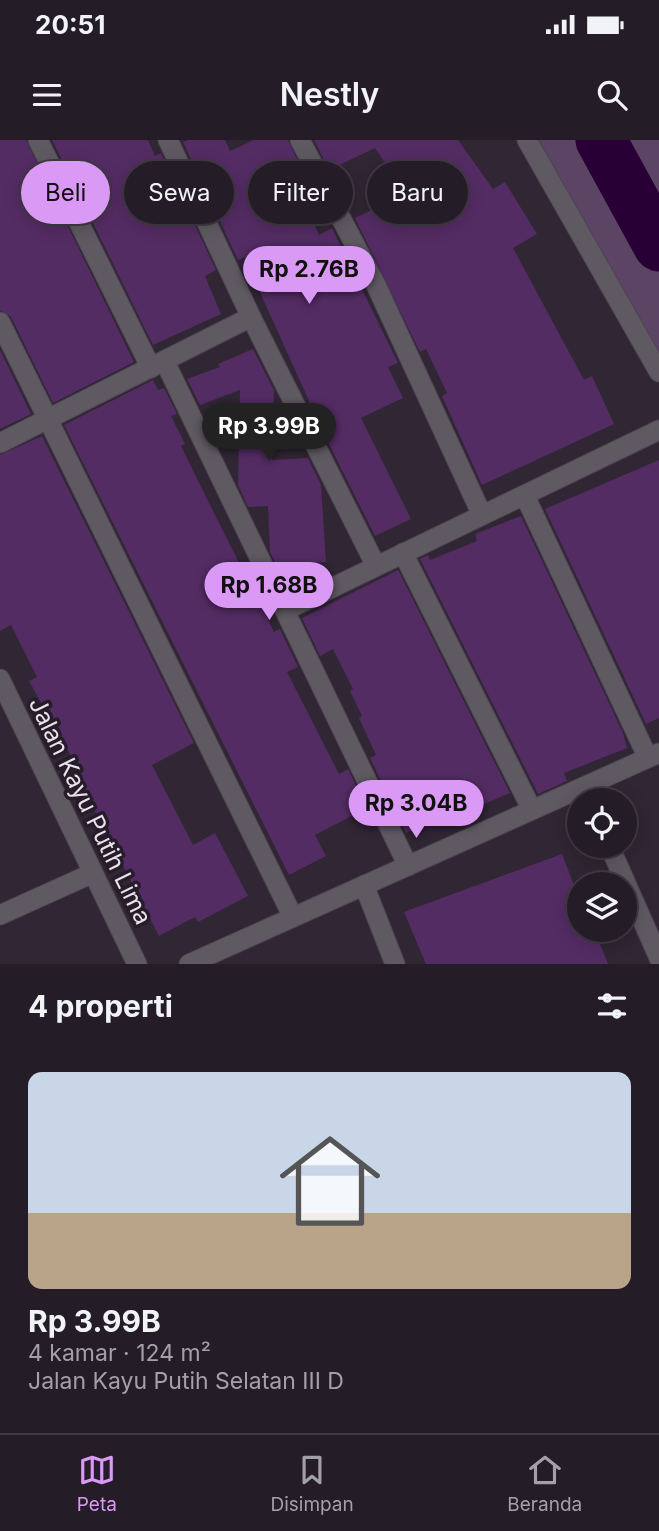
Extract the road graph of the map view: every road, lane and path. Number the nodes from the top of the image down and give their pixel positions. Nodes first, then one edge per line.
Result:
1 (38, 140) edge
2 (300, 140) edge
3 (527, 140) edge
4 (174, 142) edge
5 (251, 317) junction
6 (0, 322) edge
7 (158, 365) junction
8 (659, 372) edge
9 (50, 418) junction
10 (659, 430) edge
11 (0, 443) edge
12 (525, 496) junction
13 (482, 515) junction
14 (403, 553) junction
15 (376, 566) junction
16 (286, 610) junction
17 (0, 679) edge
18 (654, 755) edge
19 (595, 788) edge
20 (567, 799) edge
21 (532, 810) junction
22 (615, 858) edge
23 (408, 866) junction
24 (93, 873) junction
25 (364, 886) junction
26 (0, 915) edge
27 (293, 917) junction
28 (659, 958) edge
29 (137, 964) edge
30 (189, 964) edge
31 (395, 964) edge

1 - 7 street
2 - 13 street
3 - 8 street
4 - 5 street
5 - 7 street
5 - 15 street
6 - 9 street
7 - 9 street
7 - 16 street
9 - 11 street
9 - 27 street
10 - 12 street
12 - 13 street
12 - 18 street
13 - 14 street
14 - 15 street
14 - 21 street
15 - 16 street
16 - 23 street
17 - 24 street, Jalan Kayu Putih Lima
18 - 19 street
20 - 21 street
21 - 23 street
22 - 28 street
23 - 25 street
24 - 26 street
24 - 29 street, Jalan Kayu Putih Lima
25 - 27 street
25 - 31 street
27 - 30 street

